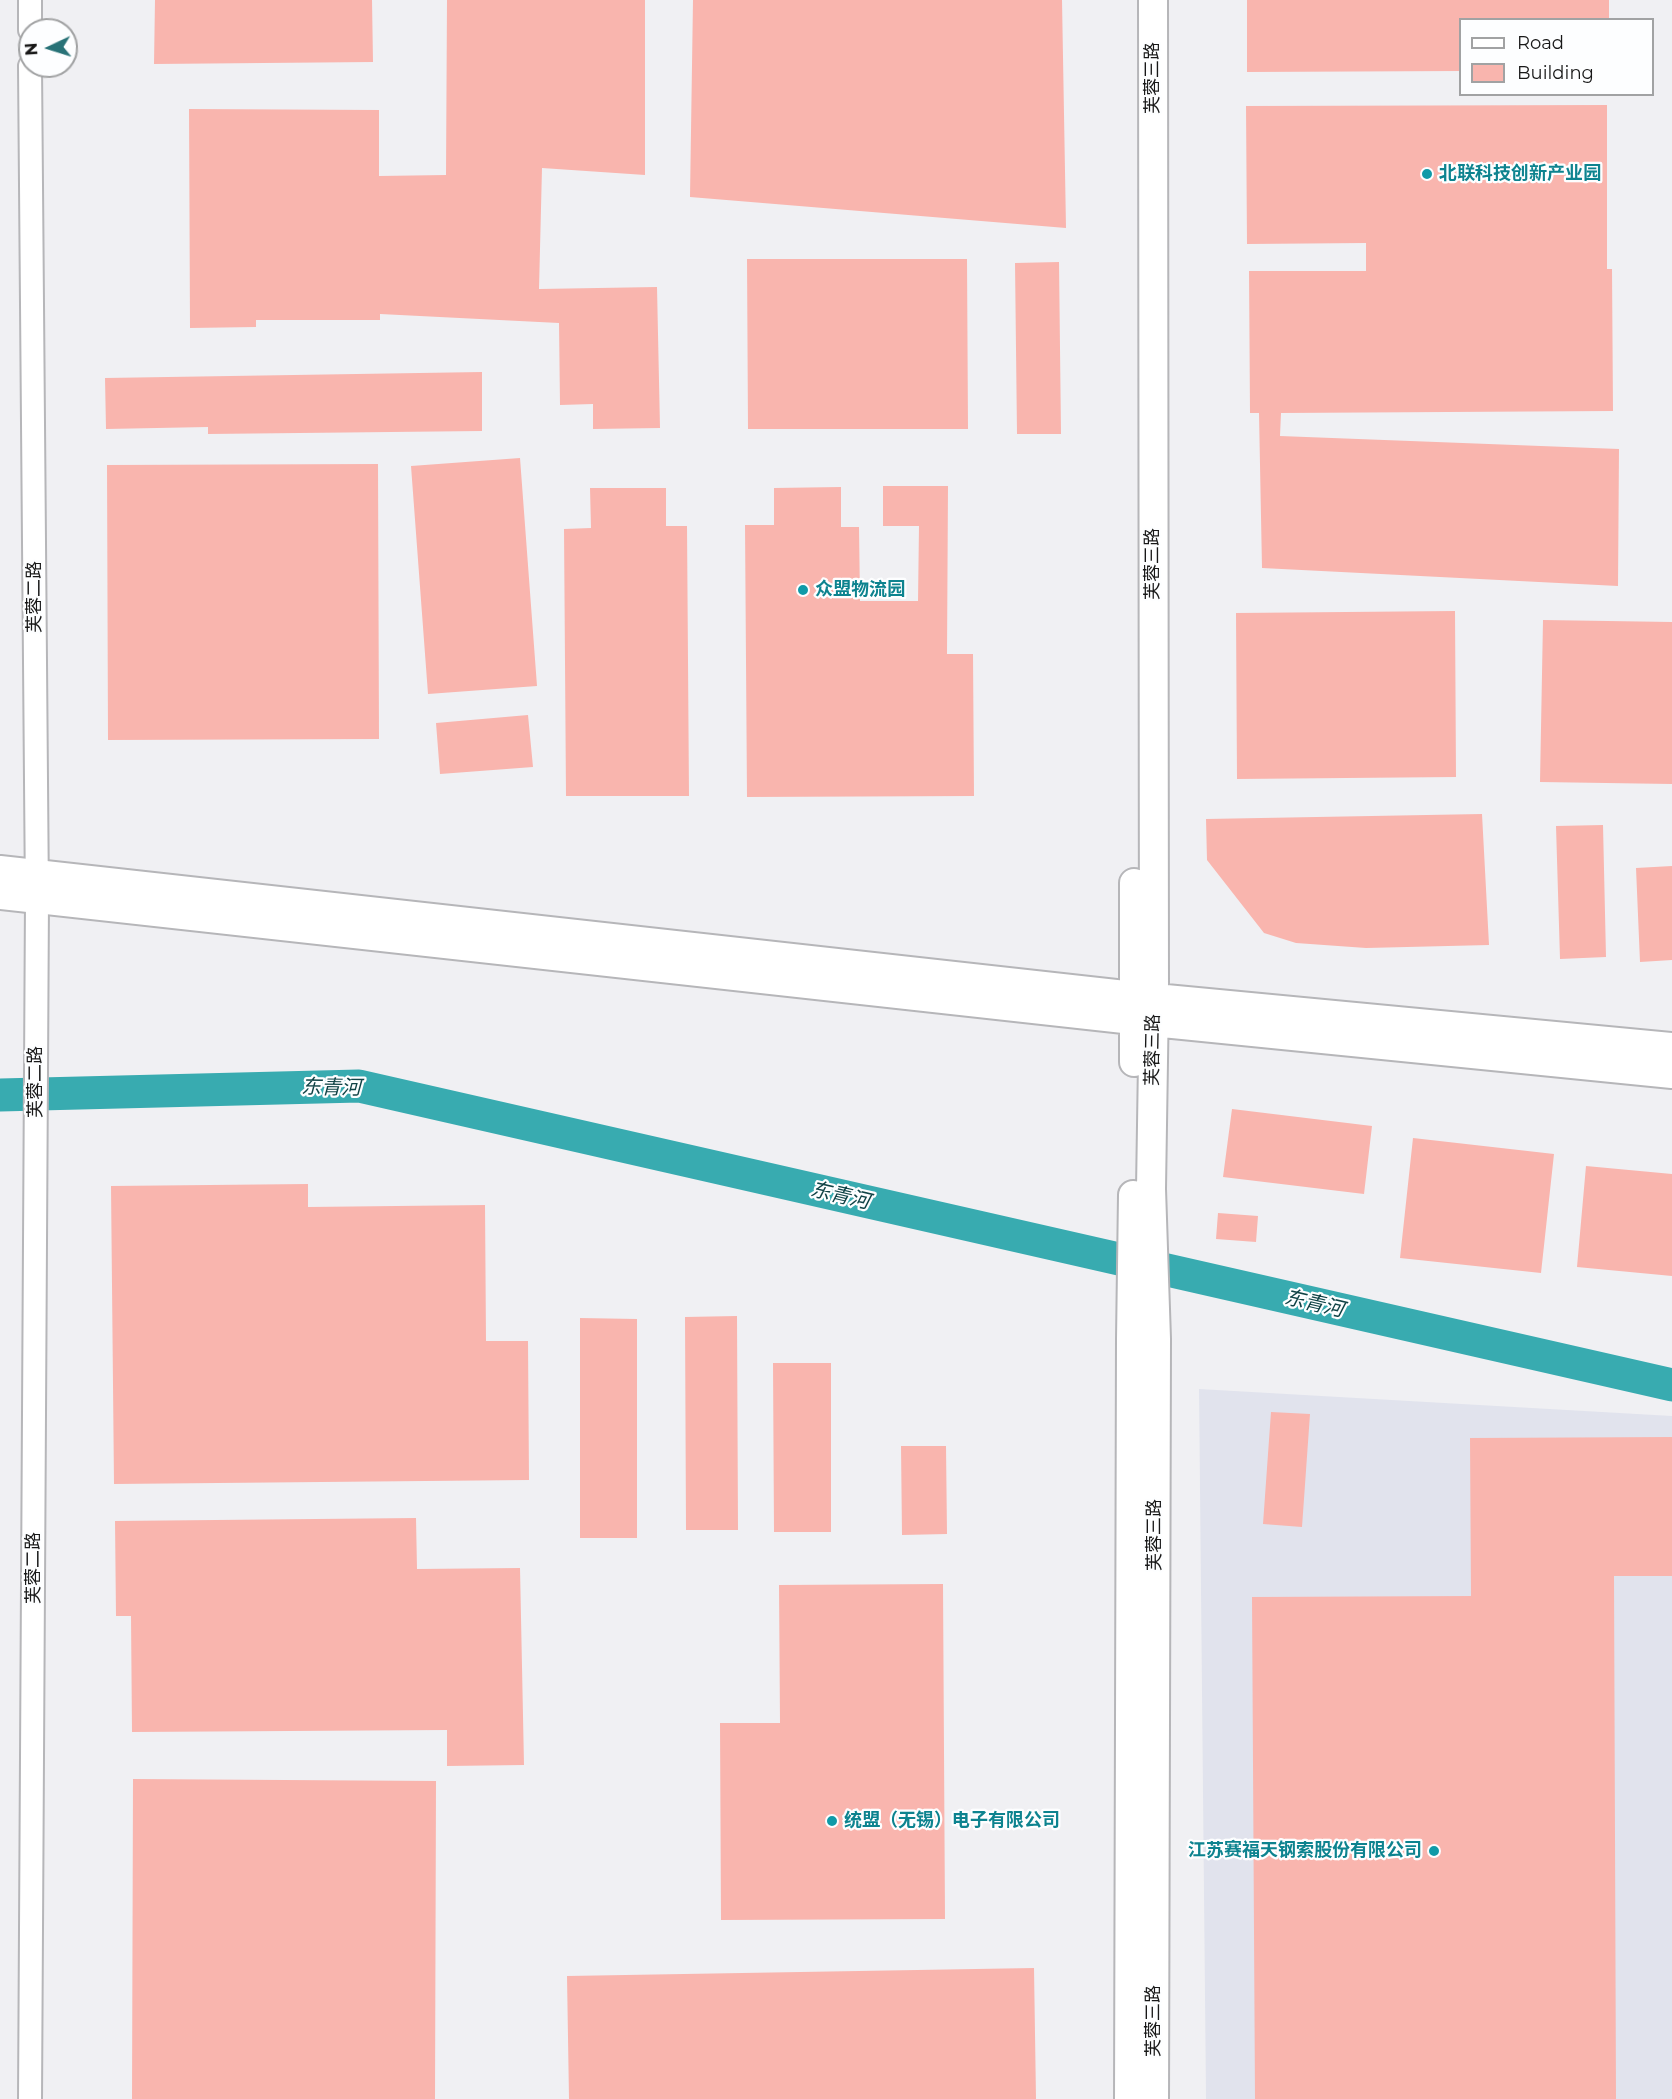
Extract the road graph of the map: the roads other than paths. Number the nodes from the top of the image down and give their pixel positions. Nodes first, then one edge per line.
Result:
1 (30, 0) edge
2 (1135, 0) edge
3 (1153, 0) edge
4 (30, 18) edge
5 (30, 78) edge
6 (0, 870) edge
7 (37, 886) junction
8 (0, 895) edge
9 (1143, 1008) junction
10 (1672, 1047) edge
11 (1672, 1074) edge
12 (1143, 1339) junction
13 (30, 2099) edge
14 (1129, 2099) edge
15 (1154, 2099) edge

1 - 4 street
2 - 9 main road, 芙蓉三路
3 - 9 main road, 芙蓉三路
5 - 7 street, 芙蓉二路
6 - 7 main road
7 - 8 main road
7 - 9 main road
7 - 13 street, 芙蓉二路
9 - 10 main road
9 - 11 main road
9 - 12 main road, 芙蓉三路
12 - 14 main road, 芙蓉三路
12 - 15 main road, 芙蓉三路

